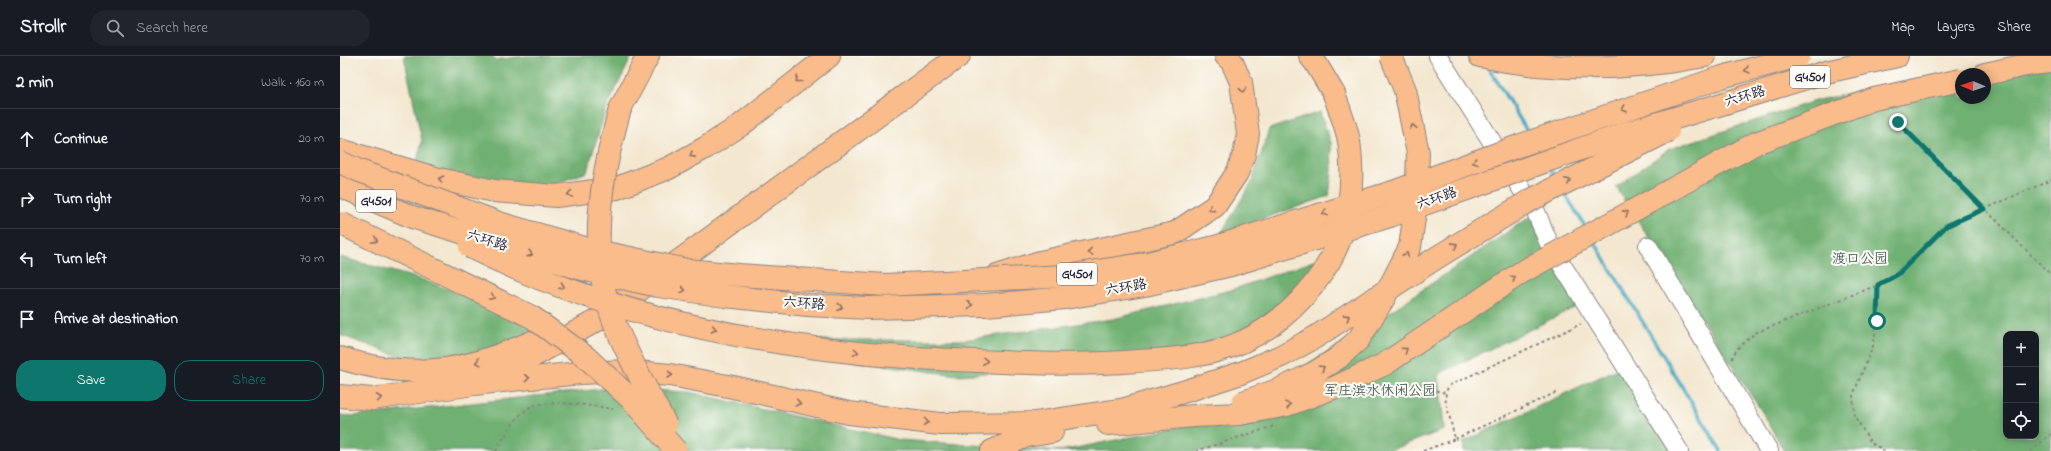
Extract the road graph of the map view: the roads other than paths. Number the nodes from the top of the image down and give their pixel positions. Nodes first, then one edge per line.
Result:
1 (648, 56) edge
2 (829, 56) edge
3 (940, 56) edge
4 (959, 56) edge
5 (1226, 56) edge
6 (1310, 56) edge
7 (1391, 56) edge
8 (1438, 56) edge
9 (1480, 56) edge
10 (1705, 56) edge
11 (1799, 56) edge
12 (1897, 56) edge
13 (2041, 63) edge
14 (1991, 73) edge
15 (1955, 81) edge
16 (1725, 103) junction
17 (340, 150) edge
18 (340, 162) edge
19 (340, 186) edge
20 (412, 217) junction
21 (340, 222) edge
22 (1648, 246) dead end
23 (981, 281) junction
24 (340, 358) edge
25 (474, 384) junction
26 (340, 396) edge
27 (1194, 416) junction
28 (676, 451) edge
29 (681, 451) edge
30 (992, 451) edge
31 (1679, 451) edge
32 (1769, 451) edge

1 - 29 highway, bridge
2 -> 17 highway
3 -> 24 highway
4 - 25 highway
5 -> 23 highway, bridge
20 -> 6 highway, bridge
27 -> 7 highway, bridge
8 - 31 street
9 - 10 highway
11 -> 23 highway, 六环路 / G4501, bridge
12 - 16 highway, 六环路 / G4501
13 - 14 highway
27 -> 15 highway, bridge
20 -> 16 highway, 六环路 / G4501, bridge
25 -> 16 highway, bridge
18 - 23 highway, 六环路 / G4501, bridge
19 - 20 highway, 六环路 / G4501
21 -> 28 highway, bridge
22 - 32 street
26 -> 25 highway
27 - 30 highway

